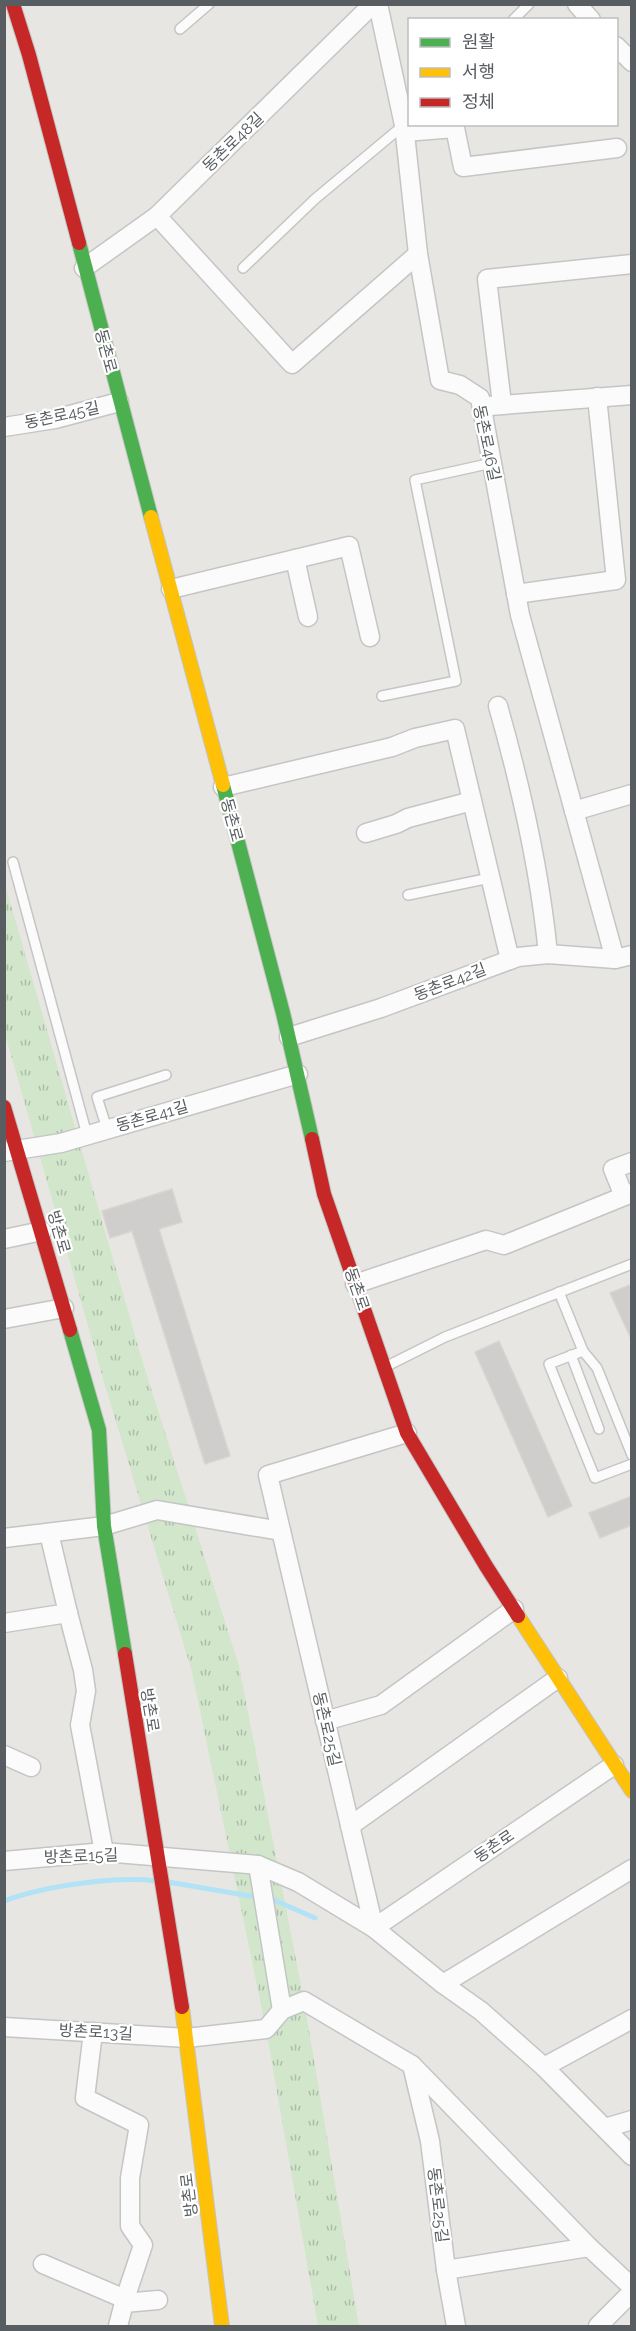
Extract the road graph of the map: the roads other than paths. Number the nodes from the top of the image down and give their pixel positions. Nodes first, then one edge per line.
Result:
1 (209, 4) edge
2 (373, 4) edge
3 (378, 4) edge
4 (529, 4) edge
5 (577, 4) edge
6 (16, 6) edge
7 (515, 18) edge
8 (589, 18) edge
9 (180, 29) dead end
10 (618, 48) edge
11 (632, 62) edge
12 (406, 125) edge
13 (422, 126) edge
14 (617, 148) dead end
15 (157, 216) junction
16 (418, 254) junction
17 (632, 264) edge
18 (84, 268) junction
19 (243, 268) dead end
20 (632, 395) edge
21 (597, 397) junction
22 (119, 402) junction
23 (502, 404) junction
24 (482, 406) junction
25 (4, 427) edge
26 (492, 463) junction
27 (295, 559) junction
28 (171, 589) junction
29 (516, 594) junction
30 (308, 617) dead end
31 (370, 638) dead end
32 (530, 654) joint
33 (382, 696) dead end
34 (498, 706) dead end
35 (224, 787) junction
36 (632, 794) edge
37 (472, 801) junction
38 (574, 812) junction
39 (366, 833) dead end
40 (13, 862) dead end
41 (490, 878) junction
42 (408, 895) dead end
43 (548, 954) junction
44 (623, 957) edge
45 (510, 960) junction
46 (288, 1036) junction
47 (298, 1074) junction
48 (166, 1075) dead end
49 (4, 1107) edge
50 (107, 1129) junction
51 (87, 1135) junction
52 (12, 1151) edge
53 (632, 1162) edge
54 (628, 1195) edge
55 (42, 1232) junction
56 (4, 1239) edge
57 (632, 1264) edge
58 (355, 1284) junction
59 (559, 1292) junction
60 (64, 1308) junction
61 (4, 1319) edge
62 (582, 1351) junction
63 (571, 1355) junction
64 (383, 1368) junction
65 (599, 1429) dead end
66 (406, 1433) junction
67 (632, 1455) edge
68 (632, 1464) edge
69 (104, 1526) junction
70 (281, 1531) junction
71 (49, 1533) junction
72 (4, 1538) edge
73 (514, 1609) junction
74 (68, 1613) junction
75 (4, 1623) edge
76 (558, 1678) junction
77 (326, 1721) junction
78 (4, 1755) edge
79 (614, 1765) junction
80 (31, 1767) dead end
81 (632, 1791) edge
82 (350, 1826) junction
83 (104, 1852) junction
84 (157, 1857) junction
85 (4, 1861) edge
86 (258, 1865) junction
87 (632, 1869) edge
88 (374, 1928) junction
89 (443, 1984) junction
90 (282, 2004) junction
91 (632, 2019) edge
92 (4, 2027) edge
93 (93, 2032) junction
94 (187, 2037) junction
95 (412, 2065) junction
96 (544, 2067) junction
97 (632, 2121) edge
98 (605, 2128) junction
99 (632, 2156) edge
100 (589, 2247) junction
101 (44, 2264) dead end
102 (446, 2270) junction
103 (632, 2287) edge
104 (632, 2292) edge
105 (158, 2300) dead end
106 (124, 2301) junction
107 (118, 2326) edge
108 (222, 2326) edge
109 (456, 2326) edge
110 (598, 2326) edge

1 - 9 lane
2 - 15 street, 동촌로48길
3 - 12 street
4 - 7 lane
5 - 8 street
6 - 18 main road, 동촌로
10 - 11 street
12 - 16 street
12 - 19 lane
13 - 14 street
15 - 16 street
15 - 18 street, 동촌로48길
16 - 24 street, 동촌로46길
17 - 23 street
18 - 22 main road, 동촌로
20 - 21 street
21 - 23 street
21 - 29 street
22 - 25 street, 동촌로45길
22 - 28 main road, 동촌로
23 - 24 street
24 - 26 street, 동촌로46길
26 - 29 street, 동촌로46길
26 - 33 lane
27 - 28 street
27 - 30 street
27 - 31 street
28 - 35 main road, 동촌로
29 - 32 street, 동촌로46길
32 - 38 street, 동촌로42길
34 - 43 street
35 - 37 street
35 - 46 main road, 동촌로
36 - 38 street
37 - 39 street
37 - 41 street
38 - 44 street, 동촌로42길
40 - 51 lane
41 - 42 lane
41 - 45 street
43 - 44 street, 동촌로42길
43 - 45 street, 동촌로42길
45 - 46 street, 동촌로42길
46 - 47 main road, 동촌로
47 - 50 street, 동촌로41길
47 - 58 main road, 동촌로
48 - 50 lane
49 - 52 main road, 방촌로
50 - 51 street, 동촌로41길
51 - 52 street, 동촌로41길
52 - 55 main road, 방촌로
53 - 54 street
54 - 58 street
55 - 56 street
55 - 60 main road, 방촌로
57 - 59 lane
58 - 64 main road, 동촌로
59 - 62 lane
59 - 64 lane
60 - 61 street
60 - 69 main road, 방촌로
62 - 63 lane
62 - 67 lane
63 - 65 lane
63 - 68 lane
64 - 66 main road, 동촌로
66 - 70 street, 동촌로25길
66 - 73 main road, 동촌로
69 - 70 street
69 - 71 street
69 - 84 main road, 방촌로
70 - 77 street, 동촌로25길
71 - 72 street
71 - 74 street
73 - 76 main road, 동촌로
73 - 77 street
74 - 75 street
74 - 83 street
76 - 79 main road, 동촌로
76 - 82 street
77 - 82 street, 동촌로25길
78 - 80 street
79 - 81 main road, 동촌로
79 - 88 street, 동촌로
82 - 88 street, 동촌로25길
83 - 84 street, 방촌로15길
83 - 85 street, 방촌로15길
84 - 86 street, 방촌로15길
84 - 94 main road, 방촌로
86 - 88 street, 방촌로15길
86 - 90 street
87 - 89 street
88 - 89 street, 방촌로15길
89 - 96 street, 방촌로15길
90 - 94 street, 방촌로13길
90 - 95 street
91 - 96 street
92 - 93 street, 방촌로13길
93 - 94 street, 방촌로13길
93 - 106 street
94 - 108 main road, 방촌로
95 - 100 street
95 - 102 street, 동촌로25길
96 - 98 street, 방촌로15길
97 - 98 street
98 - 99 street, 방촌로15길
100 - 102 street
100 - 103 street
101 - 106 street
102 - 109 street, 동촌로25길
104 - 110 street
105 - 106 street
106 - 107 street

